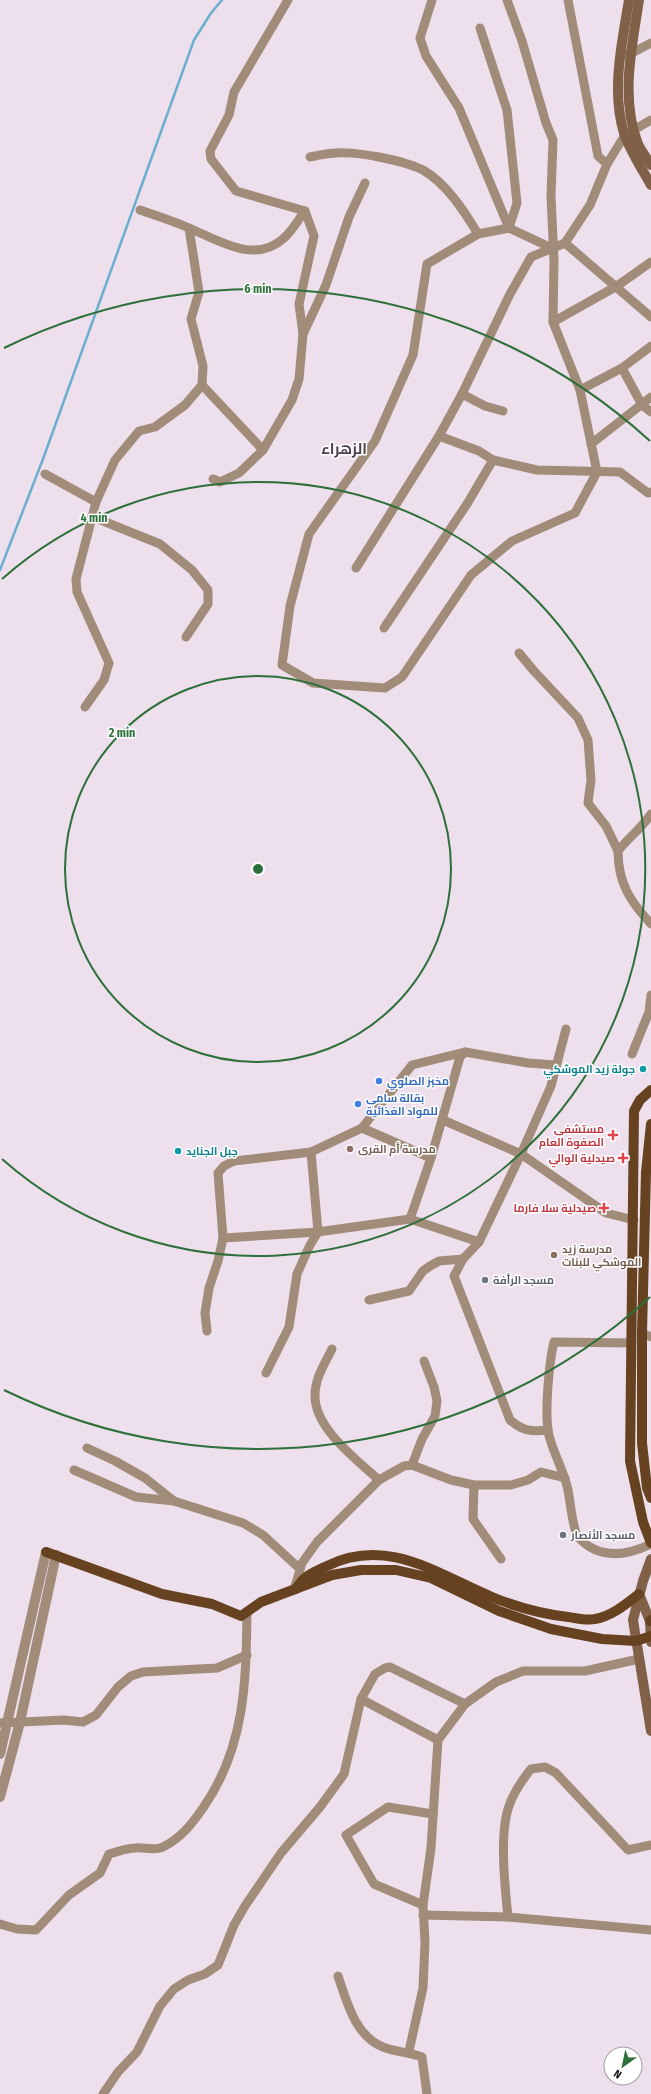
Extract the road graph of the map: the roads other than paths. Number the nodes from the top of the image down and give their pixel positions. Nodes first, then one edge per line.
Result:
1 (288, 0) edge
2 (432, 0) edge
3 (507, 0) edge
4 (568, 0) edge
5 (629, 0) edge
6 (639, 0) edge
7 (480, 28) dead end
8 (651, 43) edge
9 (626, 54) junction
10 (651, 120) edge
11 (634, 130) junction
12 (625, 135) junction
13 (310, 157) dead end
14 (607, 164) junction
15 (651, 165) edge
16 (366, 183) dead end
17 (651, 185) edge
18 (140, 210) dead end
19 (305, 212) junction
20 (189, 228) junction
21 (509, 228) junction
22 (478, 234) junction
23 (565, 242) junction
24 (554, 249) junction
25 (651, 262) edge
26 (617, 286) junction
27 (651, 316) edge
28 (553, 322) junction
29 (303, 334) junction
30 (651, 346) edge
31 (622, 368) junction
32 (202, 385) junction
33 (580, 390) junction
34 (462, 394) junction
35 (651, 397) edge
36 (642, 405) junction
37 (503, 410) dead end
38 (651, 412) edge
39 (439, 436) junction
40 (591, 444) junction
41 (263, 450) junction
42 (493, 460) junction
43 (597, 472) junction
44 (45, 474) dead end
45 (213, 478) dead end
46 (651, 492) edge
47 (96, 502) junction
48 (93, 517) junction
49 (356, 568) dead end
50 (384, 628) dead end
51 (186, 637) dead end
52 (519, 652) dead end
53 (85, 707) dead end
54 (651, 814) edge
55 (618, 851) junction
56 (651, 924) edge
57 (651, 995) edge
58 (566, 1029) dead end
59 (465, 1052) junction
60 (632, 1054) dead end
61 (555, 1065) junction
62 (651, 1090) edge
63 (443, 1120) junction
64 (651, 1124) edge
65 (362, 1128) junction
66 (311, 1152) junction
67 (521, 1154) junction
68 (431, 1158) junction
69 (410, 1219) junction
70 (634, 1220) junction
71 (649, 1223) edge
72 (318, 1232) junction
73 (223, 1238) junction
74 (479, 1242) junction
75 (463, 1259) junction
76 (369, 1300) dead end
77 (207, 1331) dead end
78 (647, 1335) edge
79 (631, 1343) junction
80 (332, 1349) dead end
81 (424, 1360) dead end
82 (266, 1374) dead end
83 (548, 1430) junction
84 (87, 1448) dead end
85 (412, 1465) junction
86 (74, 1470) dead end
87 (565, 1478) junction
88 (379, 1480) junction
89 (474, 1485) junction
90 (651, 1498) edge
91 (174, 1501) junction
92 (651, 1543) edge
93 (51, 1553) junction
94 (651, 1559) edge
95 (501, 1560) dead end
96 (300, 1569) junction
97 (295, 1590) junction
98 (639, 1594) junction
99 (247, 1613) junction
100 (651, 1620) edge
101 (651, 1636) edge
102 (636, 1641) junction
103 (651, 1642) edge
104 (247, 1655) junction
105 (639, 1659) junction
106 (361, 1699) junction
107 (465, 1704) junction
108 (20, 1722) junction
109 (3, 1724) edge
110 (651, 1731) edge
111 (438, 1740) junction
112 (0, 1754) edge
113 (0, 1797) edge
114 (433, 1814) junction
115 (651, 1845) edge
116 (423, 1905) junction
117 (423, 1916) junction
118 (508, 1917) junction
119 (0, 1924) edge
120 (651, 1930) edge
121 (338, 1976) dead end
122 (409, 2052) junction
123 (103, 2094) edge
124 (427, 2094) edge

1 - 19 street
2 - 21 street
3 - 24 street
4 - 14 street
5 - 9 main road
6 - 9 main road
7 - 21 street
8 - 9 street
9 - 11 main road
9 - 12 main road
10 - 11 street
11 - 12 street
11 - 15 main road
12 - 14 street
12 - 17 main road
13 - 22 street
14 - 23 street
16 - 29 street
18 - 20 street
19 - 20 street
19 - 29 street
20 - 32 street
21 - 22 street
21 - 24 street
22 - 43 street
23 - 24 street
23 - 26 street
24 - 28 street
24 - 34 street
25 - 26 street
26 - 27 street
26 - 28 street
28 - 33 street
29 - 41 street
30 - 31 street
31 - 33 street
31 - 36 street
32 - 41 street
32 - 47 street
33 - 40 street
34 - 37 street
34 - 39 street
35 - 36 street
36 - 38 street
36 - 40 street
39 - 42 street
39 - 49 street
40 - 43 street
41 - 45 street
42 - 43 street
42 - 50 street
43 - 46 street
44 - 47 street
47 - 48 street
48 - 51 street
48 - 53 street
52 - 55 street
54 - 55 street
55 - 56 street
57 - 60 street
58 - 61 street
59 - 61 street
59 - 63 street
59 - 65 street
61 - 67 street
62 - 70 main road
63 - 67 street
63 - 68 street
64 - 71 main road
65 - 66 street
65 - 68 street
66 - 72 street
66 - 73 street
67 - 70 street
67 - 74 street
68 - 69 street
69 - 72 street
69 - 74 street
70 - 79 main road
71 - 78 main road
72 - 73 street
72 - 82 street
73 - 77 street
74 - 75 street
75 - 76 street
75 - 83 street
78 - 90 main road
79 - 83 street
79 - 92 main road
80 - 88 street
81 - 85 street
83 - 87 street
84 - 91 street
85 - 88 street
85 - 89 street
86 - 91 street
87 - 89 street
87 - 92 street
88 - 96 street
89 - 95 street
91 - 96 street
93 - 99 main road
93 - 108 street
93 - 109 street
94 - 98 main road
96 - 97 street
97 - 98 main road
97 - 99 main road
97 - 102 main road
98 - 100 main road
98 - 102 main road
99 - 104 street
100 - 101 main road
101 - 102 main road
101 - 103 main road
102 - 105 main road
104 - 108 street
104 - 119 street
105 - 107 street
105 - 110 main road
106 - 107 street
106 - 111 street
106 - 123 street
107 - 111 street
108 - 109 street
108 - 113 street
109 - 112 street
111 - 114 street
114 - 116 street
114 - 116 street
115 - 118 street
116 - 117 street
117 - 118 street
117 - 122 street
118 - 120 street
121 - 122 street
122 - 124 street

